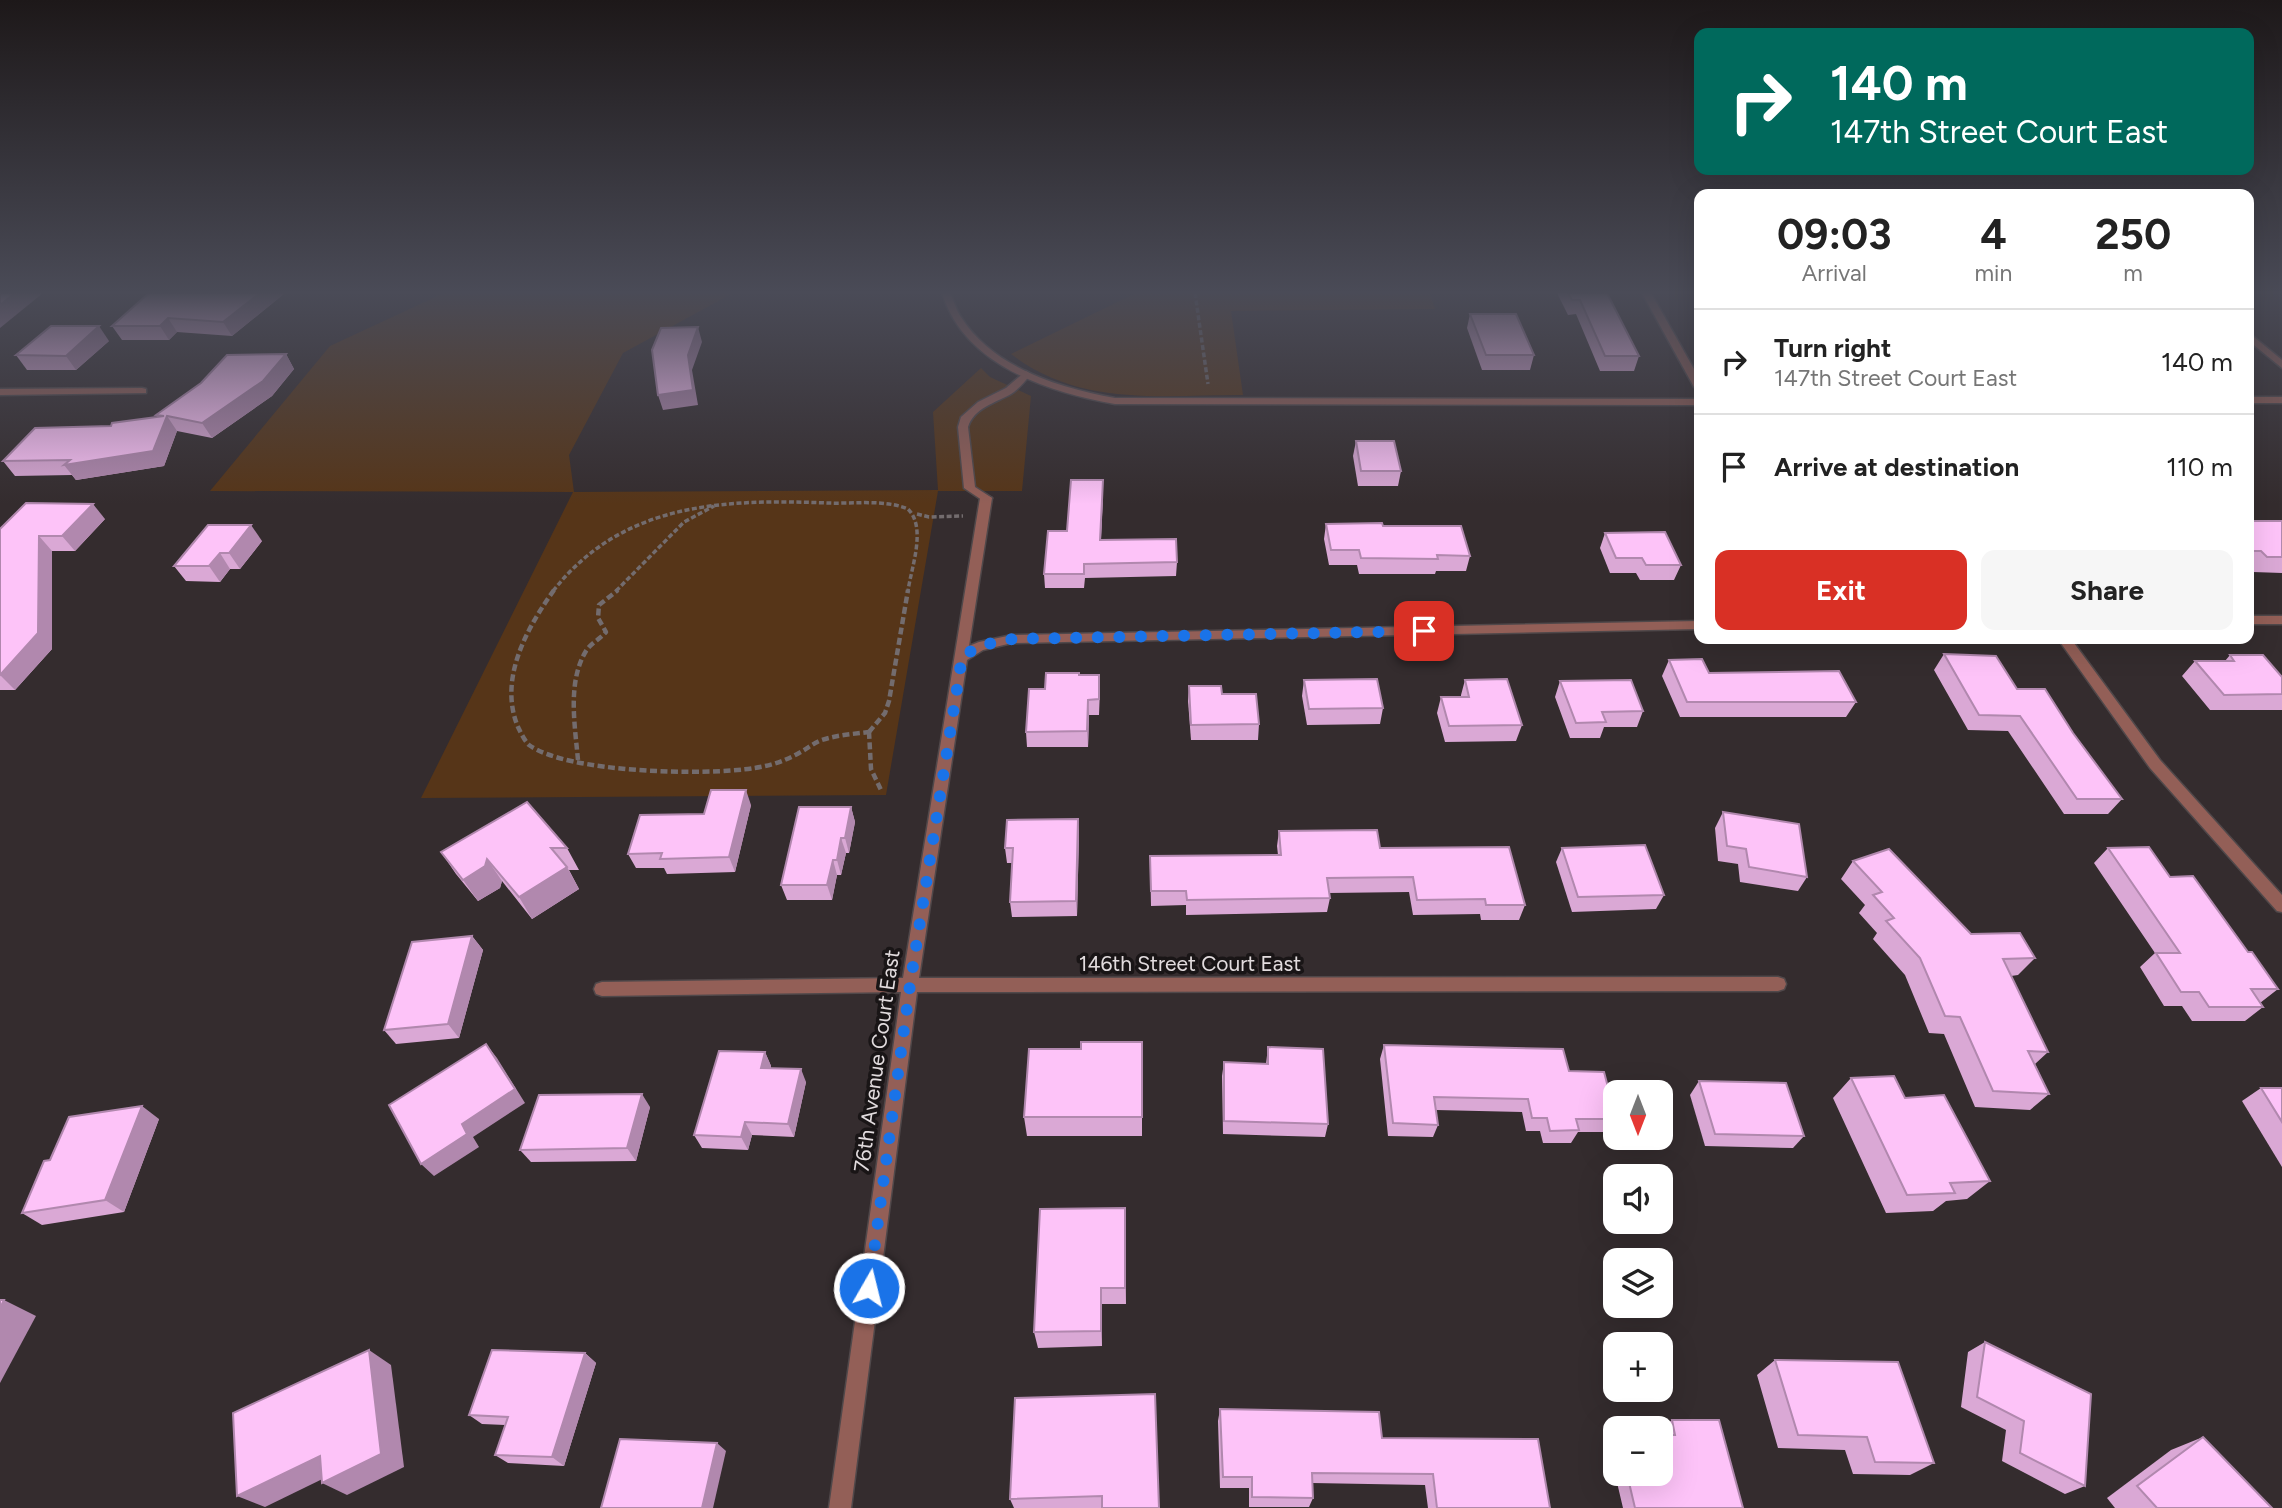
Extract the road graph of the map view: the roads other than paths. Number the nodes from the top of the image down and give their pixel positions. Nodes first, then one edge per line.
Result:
1 (1010, 363) edge
2 (1026, 374) junction
3 (142, 391) dead end
4 (0, 392) edge
5 (2254, 400) edge
6 (2282, 400) edge
7 (1694, 402) edge
8 (2254, 620) edge
9 (2282, 620) edge
10 (1694, 625) edge
11 (2068, 644) edge
12 (962, 657) junction
13 (2282, 906) edge
14 (1779, 984) dead end
15 (910, 985) junction
16 (602, 989) dead end
17 (840, 1508) edge

1 - 2 street
2 - 7 street
2 - 12 street, 76th Avenue Court East
3 - 4 street
5 - 6 street
8 - 9 street
10 - 12 street
11 - 13 street
12 - 15 street, 76th Avenue Court East
14 - 15 street, 146th Street Court East
15 - 16 street, 146th Street Court East
15 - 17 street, 76th Avenue Court East

